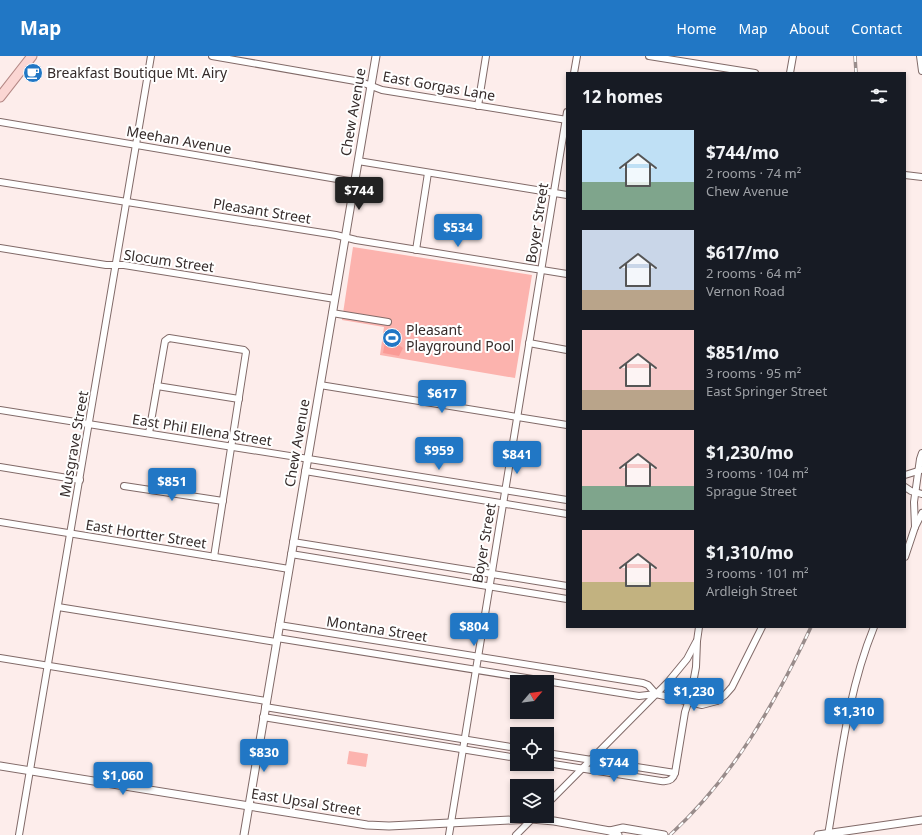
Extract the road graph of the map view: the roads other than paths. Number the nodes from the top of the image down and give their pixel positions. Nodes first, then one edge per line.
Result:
1 (32, 56) edge
2 (152, 56) edge
3 (212, 56) edge
4 (376, 56) edge
5 (486, 56) edge
6 (577, 56) edge
7 (649, 56) edge
8 (793, 56) edge
9 (920, 56) edge
10 (922, 71) edge
11 (574, 72) edge
12 (749, 72) edge
13 (790, 72) edge
14 (371, 86) junction
15 (2, 91) edge
16 (478, 106) junction
17 (566, 120) edge
18 (0, 122) edge
19 (137, 145) junction
20 (358, 161) junction
21 (428, 173) junction
22 (906, 175) edge
23 (922, 177) edge
24 (0, 182) edge
25 (355, 182) junction
26 (554, 193) junction
27 (566, 195) edge
28 (127, 202) junction
29 (345, 238) junction
30 (0, 248) edge
31 (416, 250) junction
32 (116, 265) junction
33 (541, 270) junction
34 (566, 274) edge
35 (335, 299) junction
36 (332, 313) junction
37 (388, 322) dead end
38 (530, 344) junction
39 (566, 350) edge
40 (320, 385) junction
41 (157, 386) junction
42 (239, 399) junction
43 (0, 410) edge
44 (517, 417) junction
45 (89, 424) junction
46 (566, 425) edge
47 (149, 434) junction
48 (231, 446) junction
49 (922, 453) edge
50 (307, 459) junction
51 (0, 467) edge
52 (920, 470) edge
53 (305, 471) junction
54 (906, 475) edge
55 (80, 480) junction
56 (124, 486) dead end
57 (906, 487) edge
58 (505, 490) junction
59 (919, 493) edge
60 (566, 500) edge
61 (223, 501) junction
62 (503, 503) junction
63 (922, 513) edge
64 (566, 514) edge
65 (0, 522) edge
66 (915, 527) junction
67 (70, 533) junction
68 (294, 542) junction
69 (291, 554) junction
70 (906, 554) edge
71 (214, 557) junction
72 (289, 569) junction
73 (491, 573) junction
74 (489, 586) junction
75 (566, 586) edge
76 (566, 599) edge
77 (58, 607) junction
78 (279, 625) junction
79 (699, 628) edge
80 (762, 628) edge
81 (874, 628) edge
82 (277, 640) junction
83 (697, 641) junction
84 (478, 657) junction
85 (0, 658) edge
86 (48, 666) junction
87 (476, 670) junction
88 (656, 694) junction
89 (688, 702) junction
90 (266, 704) junction
91 (264, 717) junction
92 (464, 740) junction
93 (510, 747) edge
94 (463, 749) junction
95 (554, 754) edge
96 (510, 757) edge
97 (591, 760) junction
98 (554, 764) edge
99 (0, 766) edge
100 (582, 768) junction
101 (30, 771) junction
102 (675, 773) junction
103 (554, 797) edge
104 (249, 806) junction
105 (510, 819) edge
106 (922, 820) edge
107 (554, 822) edge
108 (451, 823) junction
109 (528, 823) edge
110 (610, 831) junction
111 (828, 834) edge
112 (19, 835) edge
113 (244, 835) edge
114 (449, 835) edge
115 (516, 835) edge
116 (618, 835) edge
117 (664, 835) edge
118 (818, 835) edge

1 - 15 main road
2 - 19 street, Musgrave Street
3 - 14 street, East Gorgas Lane
4 - 14 street, Chew Avenue
5 - 16 street
6 - 11 street
7 - 12 street
8 - 13 street
9 - 10 street
14 - 16 street, East Gorgas Lane
14 - 20 street, Chew Avenue
16 - 17 street, East Gorgas Lane
17 - 26 street, Boyer Street
18 - 19 street, Meehan Avenue
19 - 25 street, Meehan Avenue
19 - 28 street, Musgrave Street
20 - 21 street
20 - 25 street, Chew Avenue
21 - 26 street
21 - 31 street
22 - 23 street
24 - 28 street, Pleasant Street
25 - 29 street, Chew Avenue
26 - 27 street
26 - 33 street, Boyer Street
28 - 29 street, Pleasant Street
28 - 32 street, Musgrave Street
29 - 31 street, Pleasant Street
29 - 35 street, Chew Avenue
30 - 32 street, Slocum Street
31 - 33 street, Pleasant Street
32 - 35 street, Slocum Street
32 - 45 street, Musgrave Street
33 - 34 street, Pleasant Street
33 - 38 street, Boyer Street
35 - 36 street, Chew Avenue
36 - 37 street
36 - 40 street, Chew Avenue
38 - 39 street
38 - 44 street, Boyer Street
40 - 44 street
40 - 50 street, Chew Avenue
41 - 42 street
41 - 42 street
41 - 47 street
42 - 48 street
43 - 45 street, East Phil Ellena Street
44 - 46 street
44 - 58 street, Boyer Street
45 - 47 street, East Phil Ellena Street
45 - 55 street, Musgrave Street
47 - 48 street, East Phil Ellena Street
48 - 50 street, East Phil Ellena Street
48 - 61 street
49 - 52 street
50 - 53 street, Chew Avenue
50 - 58 street, East Phil Ellena Street
51 - 55 street
52 - 54 street
52 - 59 street
53 - 62 street
53 - 68 street, Chew Avenue
55 - 67 street, Musgrave Street
56 - 61 street
57 - 59 street
58 - 60 street, East Phil Ellena Street
58 - 62 street, Boyer Street
59 - 66 street
61 - 71 street
62 - 64 street
62 - 73 street, Boyer Street
63 - 66 street
65 - 67 street, East Hortter Street
66 - 70 street
67 - 71 street, East Hortter Street
67 - 77 street, Musgrave Street
68 - 69 street, Chew Avenue
68 - 73 street
69 - 72 street, Chew Avenue
69 - 74 street
71 - 72 street, East Hortter Street
72 - 78 street, Chew Avenue
73 - 74 street, Boyer Street
73 - 75 street
74 - 76 street
74 - 84 street, Boyer Street
77 - 82 street, Montana Street
77 - 86 street, Musgrave Street
78 - 82 street, Chew Avenue
78 - 84 street, Montana Street
79 - 83 street
80 - 89 street, Montana Street
81 - 111 street
82 - 87 street, Montana Street
82 - 90 street, Chew Avenue
83 - 88 street
83 - 89 street
84 - 87 street, Boyer Street
84 - 88 street, Montana Street
85 - 86 street
86 - 90 street
86 - 101 street, Musgrave Street
87 - 88 street, Montana Street
87 - 92 street, Boyer Street
88 - 89 street, Montana Street
88 - 97 street
89 - 102 street
90 - 91 street, Chew Avenue
90 - 92 street
91 - 94 street
91 - 104 street, Chew Avenue
92 - 93 street
92 - 94 street, Boyer Street
94 - 96 street
94 - 108 street, Boyer Street
95 - 97 street
97 - 100 street
97 - 102 street
98 - 100 street
99 - 101 street, East Upsal Street
100 - 102 street
100 - 103 street
101 - 104 street, East Upsal Street
101 - 112 street, Musgrave Street
104 - 108 street, East Upsal Street
104 - 113 street, Chew Avenue
105 - 108 street, East Upsal Street
106 - 111 street
107 - 110 street, East Upsal Street
108 - 114 street, Boyer Street
109 - 115 street
110 - 116 street, East Upsal Street
110 - 117 street, East Upsal Street
111 - 118 street

